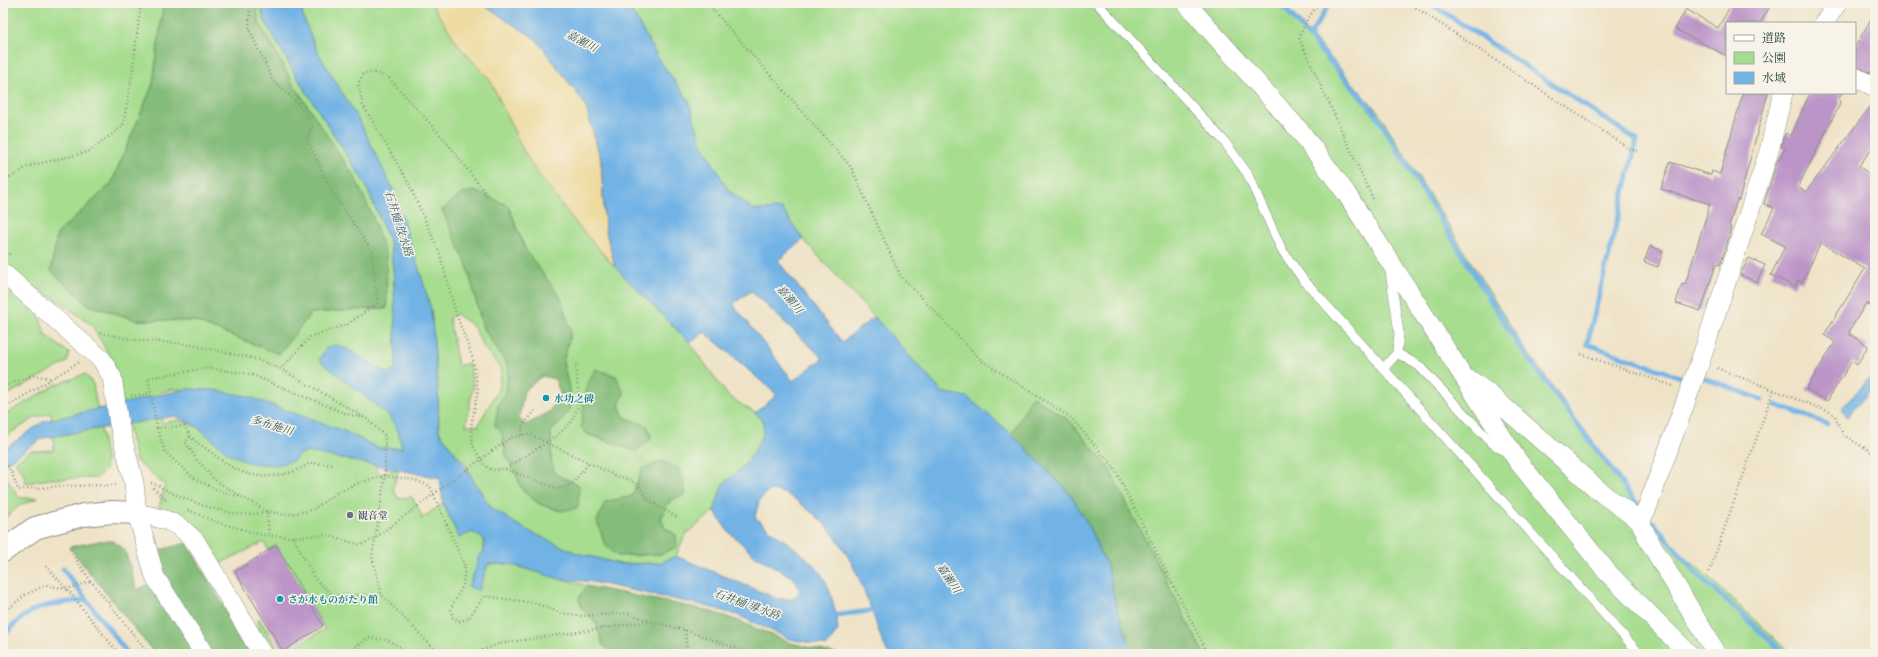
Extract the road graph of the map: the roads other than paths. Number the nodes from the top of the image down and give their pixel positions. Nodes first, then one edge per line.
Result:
1 (1098, 3) edge
2 (1186, 3) edge
3 (1837, 3) edge
4 (1825, 22) edge
5 (1856, 78) edge
6 (1875, 87) edge
7 (1782, 94) edge
8 (1388, 260) junction
9 (9, 266) edge
10 (1397, 353) junction
11 (1384, 368) junction
12 (1461, 374) junction
13 (1517, 460) junction
14 (137, 513) junction
15 (1640, 522) junction
16 (3, 550) edge
17 (204, 654) edge
18 (262, 654) edge
19 (1640, 654) edge
20 (1689, 654) edge
21 (1717, 654) edge

1 - 11 lane
2 - 8 street
3 - 4 street
5 - 6 street
7 - 15 street
8 - 10 lane
8 - 12 street
9 - 14 street
10 - 11 lane
10 - 13 lane
11 - 19 lane
12 - 13 street
12 - 15 street
13 - 20 street
14 - 16 street
14 - 17 street
14 - 18 street
15 - 21 street

